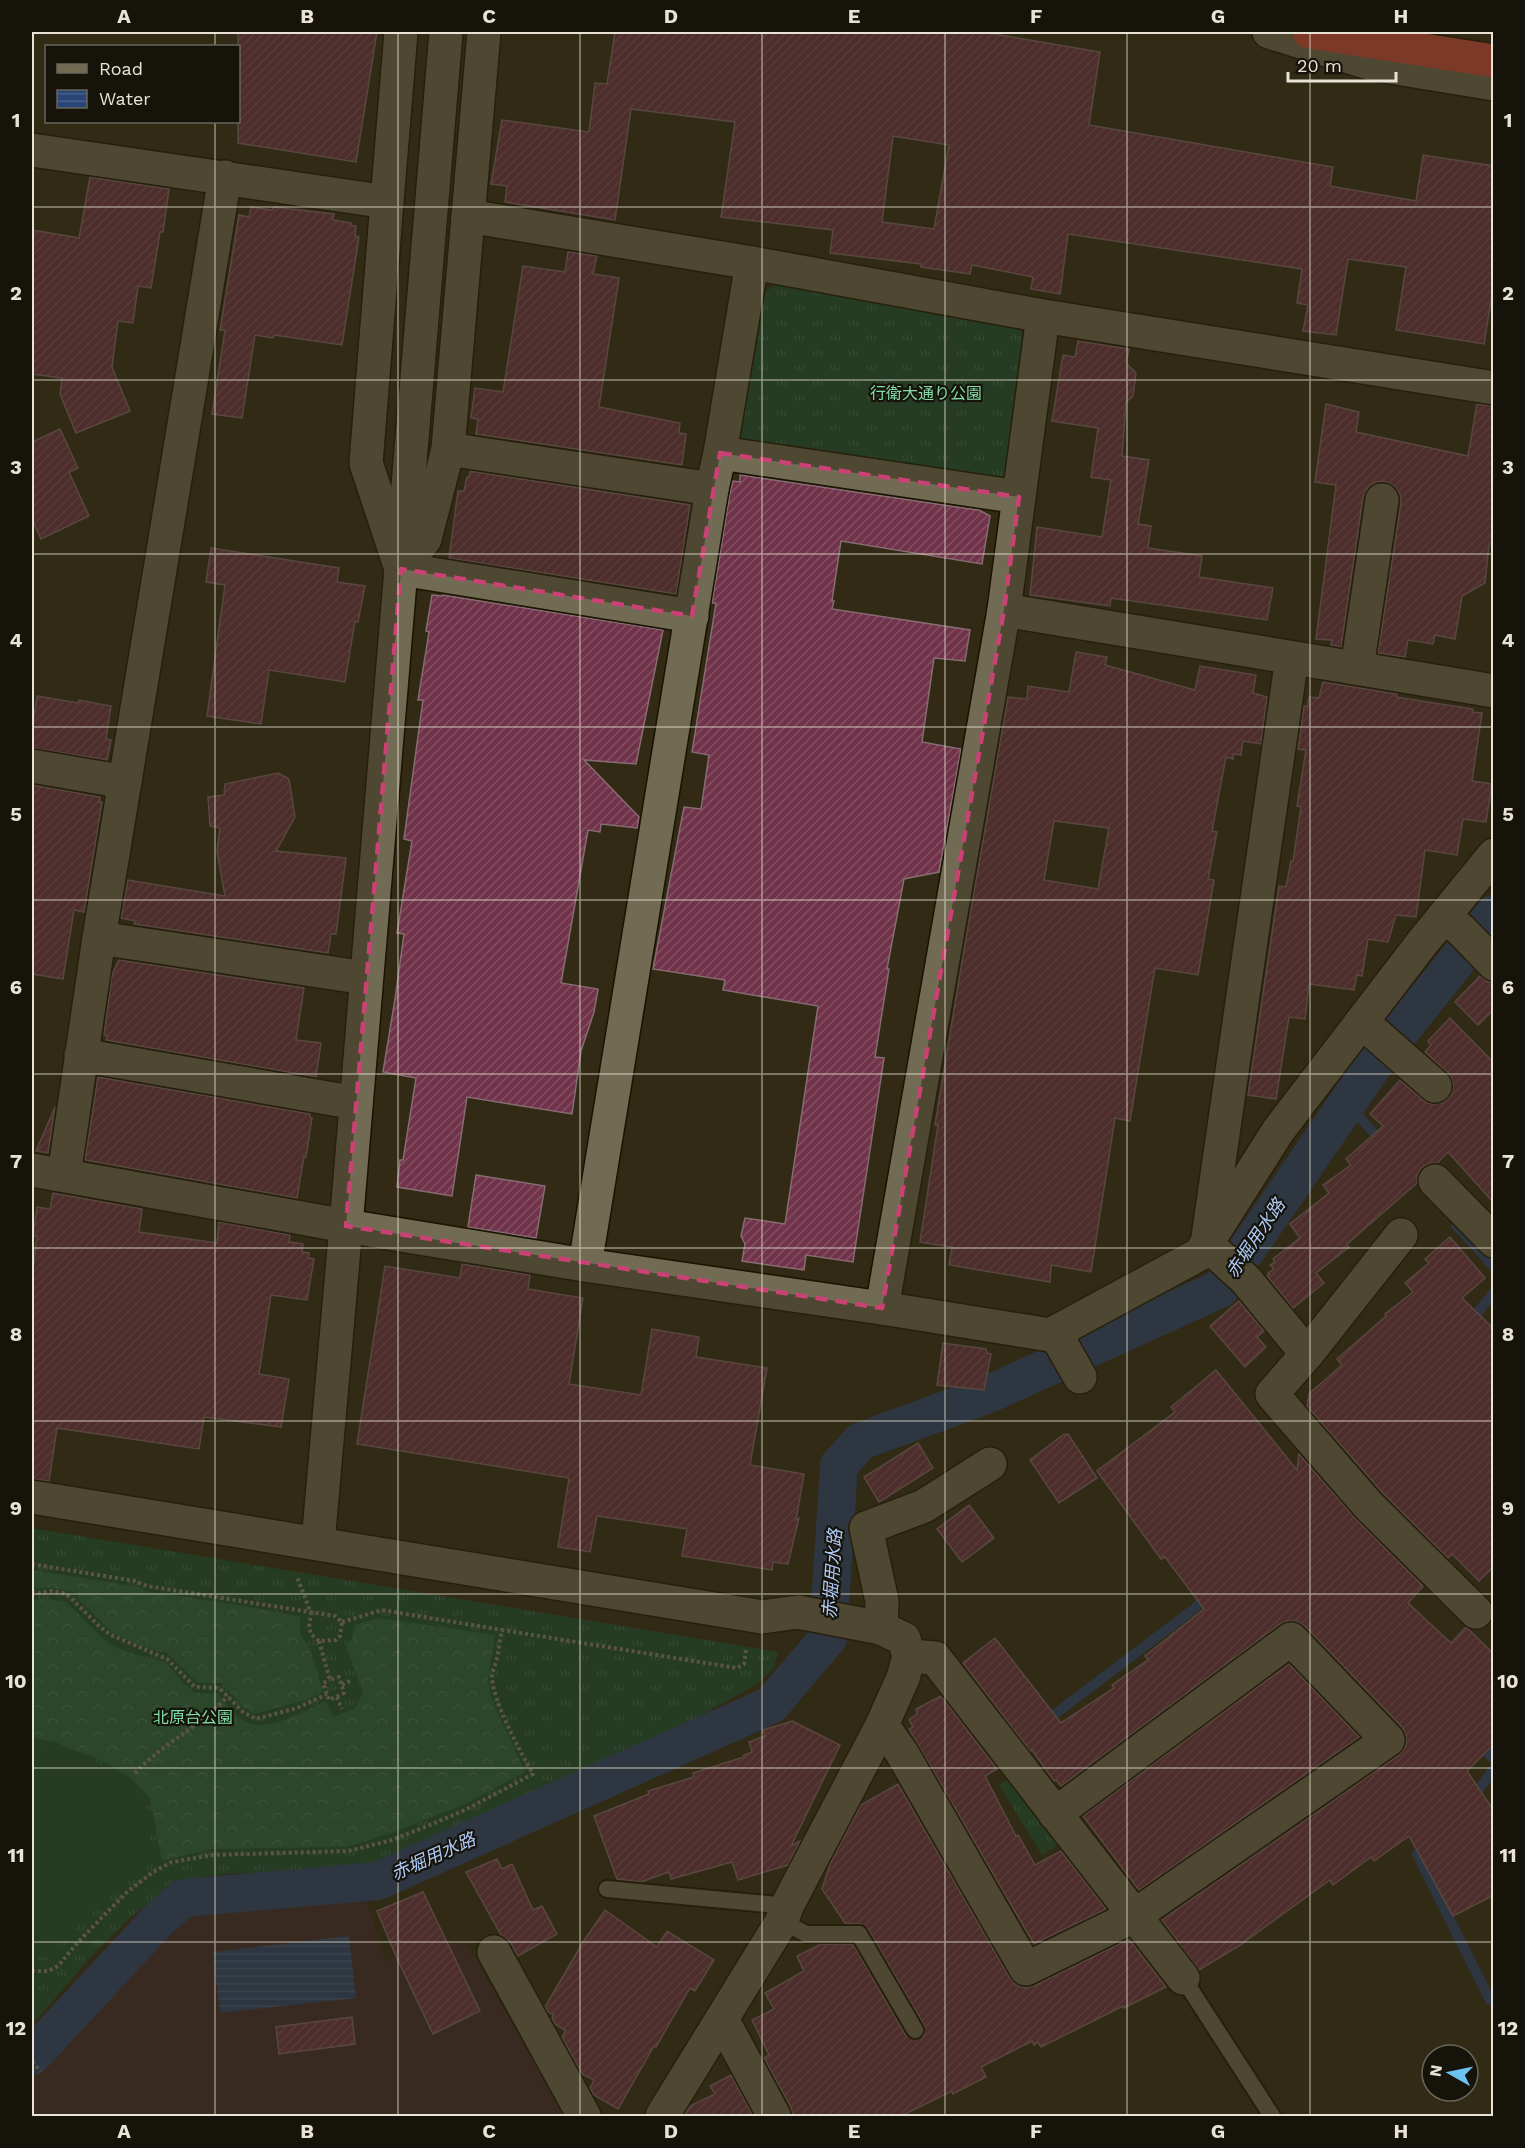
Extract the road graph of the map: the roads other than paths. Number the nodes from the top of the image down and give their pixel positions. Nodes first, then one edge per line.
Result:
1 (401, 32) edge
2 (446, 32) edge
3 (484, 32) edge
4 (1269, 32) edge
5 (1309, 32) edge
6 (1494, 62) edge
7 (1494, 84) edge
8 (32, 150) edge
9 (225, 177) junction
10 (387, 202) junction
11 (468, 216) junction
12 (752, 263) junction
13 (1043, 316) junction
14 (1494, 388) edge
15 (448, 449) junction
16 (720, 453) junction
17 (712, 489) junction
18 (1019, 497) junction
19 (1382, 500) dead end
20 (401, 569) junction
21 (1004, 610) junction
22 (692, 616) junction
23 (1292, 658) junction
24 (1357, 668) junction
25 (1494, 691) edge
26 (32, 766) edge
27 (125, 782) junction
28 (1494, 855) edge
29 (99, 938) junction
30 (1470, 940) edge
31 (366, 978) junction
32 (1380, 1038) junction
33 (81, 1055) junction
34 (1435, 1086) dead end
35 (356, 1103) junction
36 (32, 1170) edge
37 (64, 1175) junction
38 (1436, 1181) dead end
39 (346, 1226) junction
40 (1401, 1235) dead end
41 (1494, 1241) edge
42 (1226, 1261) junction
43 (585, 1266) junction
44 (882, 1308) junction
45 (1059, 1341) junction
46 (1307, 1354) junction
47 (1080, 1377) dead end
48 (990, 1464) dead end
49 (32, 1497) edge
50 (318, 1543) junction
51 (1476, 1612) dead end
52 (867, 1624) junction
53 (909, 1656) junction
54 (882, 1725) junction
55 (1055, 1814) junction
56 (607, 1889) dead end
57 (784, 1913) junction
58 (1134, 1916) junction
59 (494, 1952) dead end
60 (1183, 1978) joint
61 (722, 2019) junction
62 (915, 2030) dead end
63 (584, 2116) edge
64 (662, 2116) edge
65 (774, 2116) edge
66 (1272, 2116) edge

1 - 10 street
2 - 20 street
3 - 11 street
4 - 7 street
5 - 6 highway
8 - 9 street
9 - 10 street
9 - 27 street
10 - 20 street
11 - 12 street
11 - 15 street
12 - 13 street
12 - 16 street
13 - 14 street
13 - 18 street
15 - 17 street
15 - 20 street
16 - 17 street
16 - 18 street
17 - 22 street
18 - 21 street
19 - 24 street
20 - 22 street
20 - 31 street
21 - 23 street
21 - 44 street
22 - 43 street
23 - 24 street
23 - 42 street
24 - 25 street
26 - 27 street
27 - 29 street
28 - 30 street
29 - 31 street
29 - 33 street
30 - 32 street
31 - 35 street
32 - 34 street
32 - 42 street
33 - 35 street
33 - 37 street
35 - 39 street
36 - 37 street
37 - 39 street
38 - 41 street
39 - 43 street
39 - 50 street
40 - 46 street
42 - 45 street
42 - 46 street
43 - 44 street
44 - 45 street
45 - 47 street
46 - 51 street
48 - 52 street
49 - 50 street
50 - 52 street
52 - 53 street
53 - 54 street
53 - 55 street
54 - 57 street
54 - 58 street
55 - 58 street
55 - 58 street
56 - 57 lane
57 - 61 street
57 - 62 lane
58 - 60 street
59 - 63 street
60 - 66 lane
61 - 64 street
61 - 65 street

